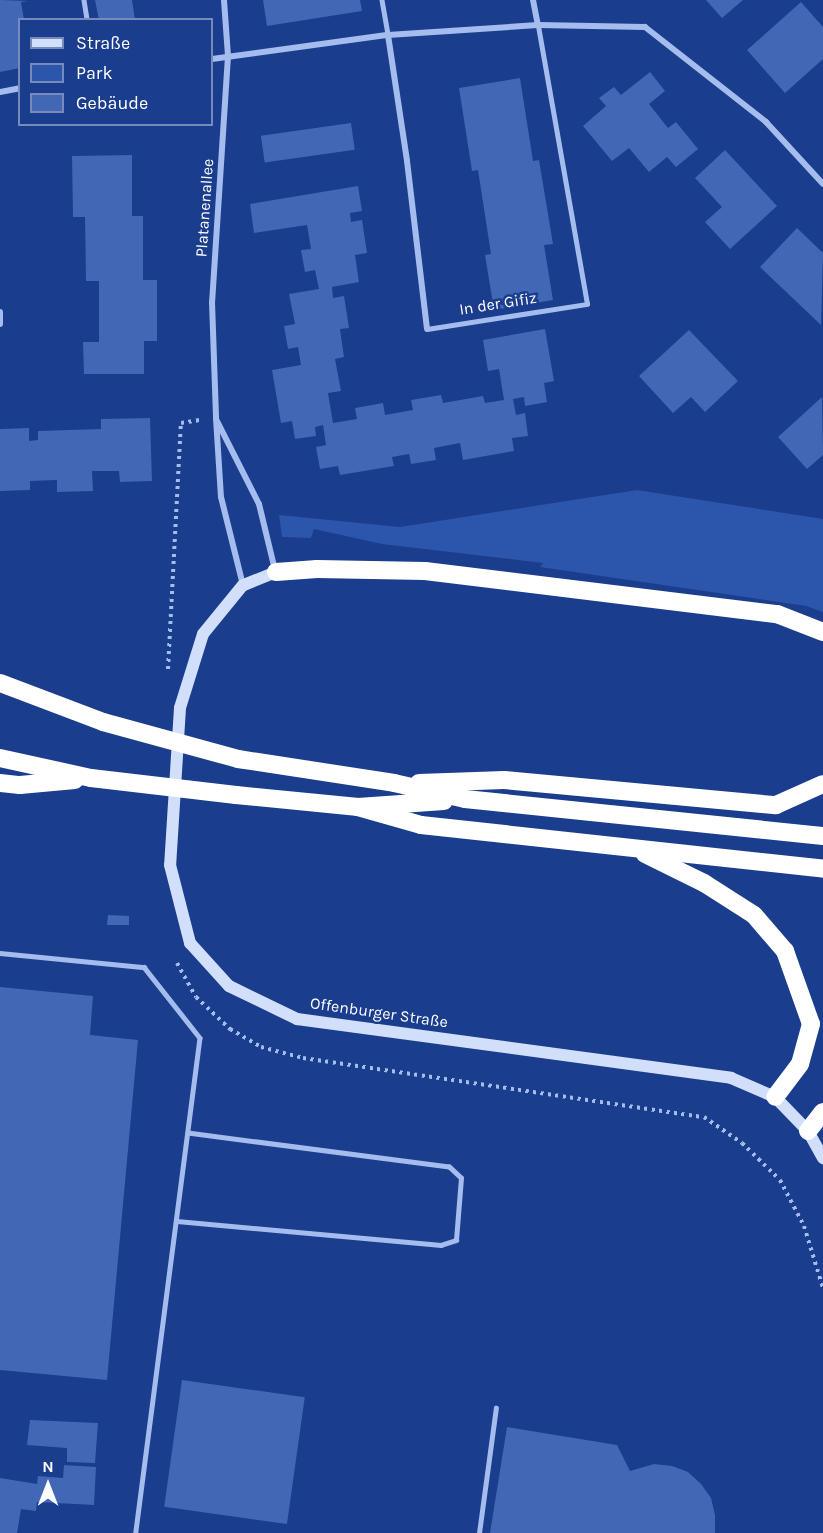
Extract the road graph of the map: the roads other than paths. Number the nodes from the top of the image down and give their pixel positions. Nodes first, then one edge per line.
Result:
1 (84, 0) edge
2 (224, 0) edge
3 (382, 0) edge
4 (533, 0) edge
5 (87, 18) edge
6 (538, 25) junction
7 (388, 34) junction
8 (228, 56) junction
9 (213, 59) edge
10 (18, 88) edge
11 (0, 92) edge
12 (823, 184) edge
13 (0, 312) edge
14 (0, 324) edge
15 (427, 329) joint
16 (216, 418) junction
17 (276, 572) junction
18 (243, 585) junction
19 (823, 632) edge
20 (0, 683) edge
21 (0, 758) edge
22 (91, 778) junction
23 (0, 783) edge
24 (394, 783) junction
25 (823, 784) edge
26 (465, 799) junction
27 (358, 807) junction
28 (823, 836) edge
29 (633, 847) junction
30 (823, 869) edge
31 (0, 953) edge
32 (775, 1097) junction
33 (823, 1112) edge
34 (808, 1131) junction
35 (188, 1133) junction
36 (823, 1158) edge
37 (177, 1221) junction
38 (496, 1408) dead end
39 (136, 1533) edge
40 (479, 1533) edge

1 - 5 lane
2 - 8 street, Platanenallee
3 - 7 lane
4 - 6 street
6 - 7 street
6 - 12 street
6 - 15 lane, In der Gifiz
7 - 8 street
7 - 15 street, In der Gifiz
8 - 9 street
8 - 16 street, Platanenallee
10 - 11 street
13 - 14 street
16 - 17 street, Platanenallee
16 - 18 street, Platanenallee
17 - 18 street, Offenburger Straße
17 - 19 highway
18 - 32 street, Offenburger Straße
20 - 24 highway, bridge
21 - 22 highway
22 - 23 highway
22 - 27 highway, bridge
24 - 25 highway
24 - 26 highway
26 - 27 highway
26 - 28 highway
27 - 29 highway
29 - 30 highway
29 - 32 highway
31 - 35 lane
32 - 34 street, Offenburger Straße
33 - 34 highway
34 - 36 street, Offenburger Straße
35 - 37 lane
35 - 37 lane
37 - 39 lane
38 - 40 lane

